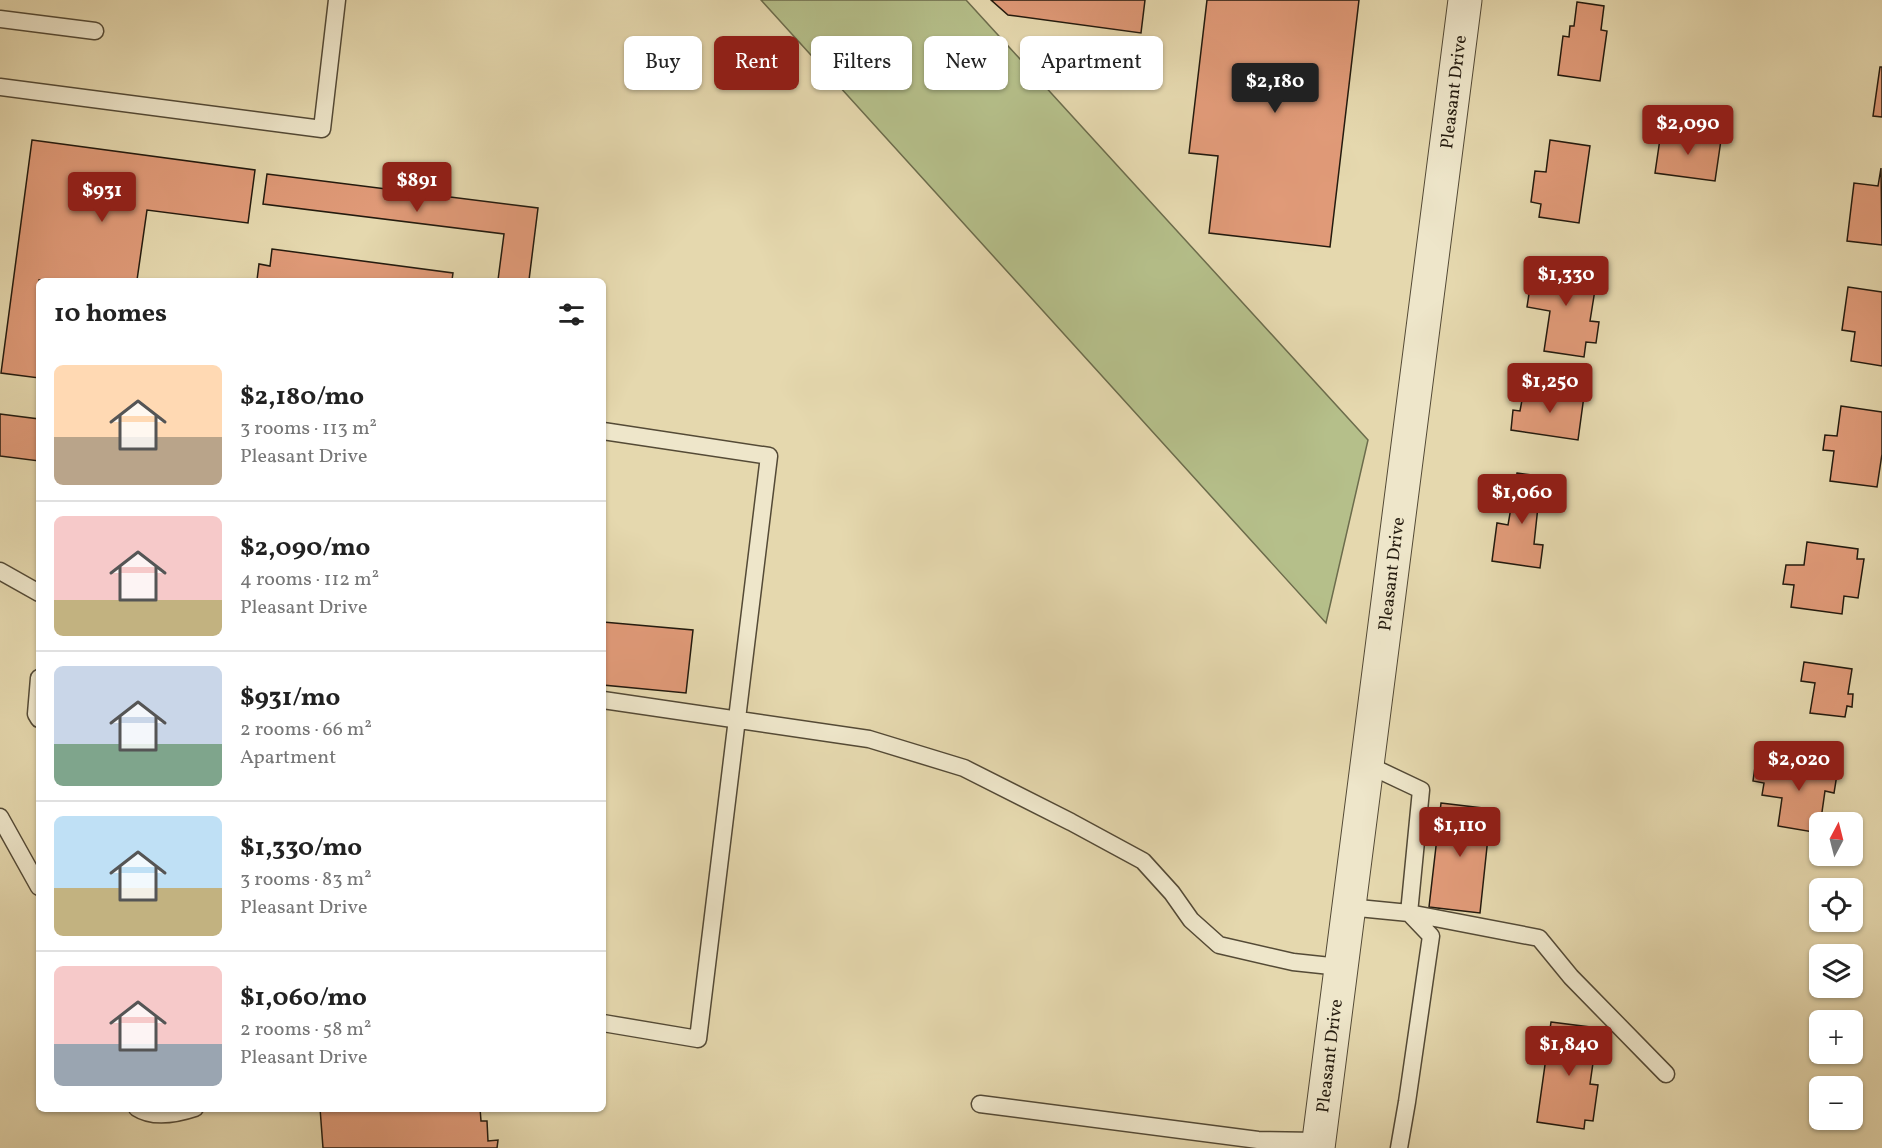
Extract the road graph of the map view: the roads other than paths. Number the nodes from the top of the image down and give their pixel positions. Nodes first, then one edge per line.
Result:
1 (337, 0) edge
2 (1465, 0) edge
3 (0, 19) edge
4 (95, 31) dead end
5 (0, 87) edge
6 (606, 431) edge
7 (0, 571) edge
8 (36, 591) edge
9 (606, 700) edge
10 (737, 720) junction
11 (1366, 764) junction
12 (0, 818) edge
13 (36, 883) edge
14 (1348, 907) junction
15 (1409, 913) junction
16 (1340, 968) junction
17 (606, 1024) edge
18 (1666, 1074) dead end
19 (980, 1104) dead end
20 (143, 1112) edge
21 (183, 1112) edge
22 (1318, 1144) edge
23 (1399, 1148) edge

1 - 5 lane
2 - 11 street, Pleasant Drive
3 - 4 lane
6 - 10 lane
7 - 8 lane
9 - 10 lane
10 - 16 lane
10 - 17 lane
11 - 14 street, Pleasant Drive
11 - 15 lane
12 - 13 lane
14 - 15 lane
14 - 16 street, Pleasant Drive
15 - 18 lane
15 - 23 lane
16 - 22 street, Pleasant Drive
19 - 22 lane
20 - 21 lane

